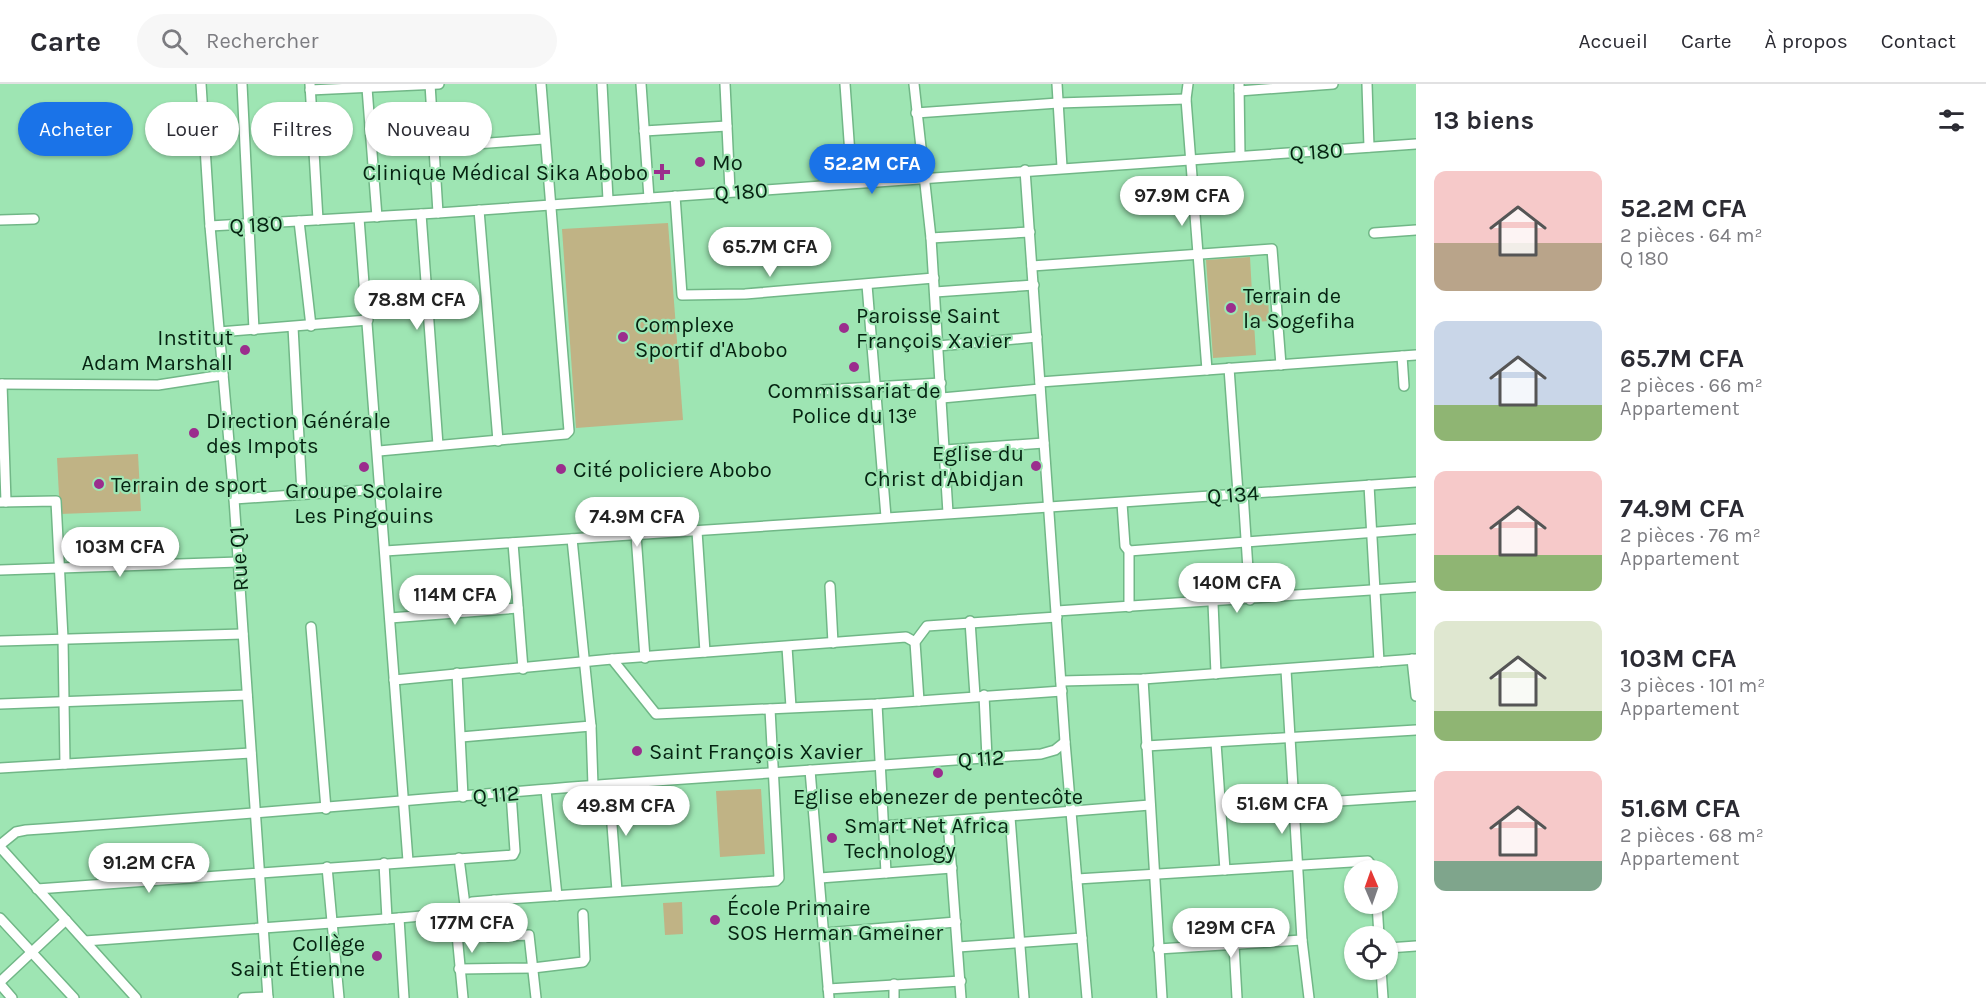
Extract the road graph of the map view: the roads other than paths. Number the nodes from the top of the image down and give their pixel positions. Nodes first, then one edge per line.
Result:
1 (201, 84) edge
2 (242, 84) edge
3 (430, 84) edge
4 (440, 84) edge
5 (541, 84) edge
6 (602, 84) edge
7 (641, 84) edge
8 (725, 84) edge
9 (845, 84) edge
10 (914, 84) edge
11 (1057, 84) edge
12 (1188, 84) edge
13 (1333, 84) edge
14 (1366, 84) edge
15 (310, 87) edge
16 (367, 88) junction
17 (1239, 88) edge
18 (1186, 99) junction
19 (431, 102) edge
20 (1058, 103) junction
21 (916, 113) junction
22 (727, 126) junction
23 (644, 131) junction
24 (544, 138) junction
25 (492, 142) edge
26 (1416, 144) edge
27 (1369, 147) junction
28 (435, 156) edge
29 (1240, 156) junction
30 (1191, 158) junction
31 (1062, 167) junction
32 (1025, 170) junction
33 (923, 177) junction
34 (852, 183) junction
35 (730, 191) junction
36 (675, 196) junction
37 (649, 198) junction
38 (608, 200) junction
39 (549, 205) junction
40 (479, 210) junction
41 (438, 213) junction
42 (421, 214) junction
43 (377, 217) junction
44 (359, 218) junction
45 (34, 219) dead end
46 (0, 220) edge
47 (318, 220) junction
48 (300, 221) junction
49 (249, 224) junction
50 (210, 226) junction
51 (1416, 230) edge
52 (1030, 232) junction
53 (1374, 233) dead end
54 (931, 238) junction
55 (1199, 253) junction
56 (1032, 266) junction
57 (934, 278) junction
58 (867, 285) junction
59 (1034, 285) junction
60 (935, 292) junction
61 (368, 320) junction
62 (311, 326) junction
63 (293, 327) junction
64 (254, 330) junction
65 (219, 332) junction
66 (1037, 337) junction
67 (938, 346) junction
68 (1416, 355) edge
69 (1402, 356) junction
70 (1281, 365) junction
71 (1230, 369) junction
72 (1207, 370) junction
73 (223, 375) junction
74 (941, 383) junction
75 (1, 384) edge
76 (874, 386) junction
77 (1040, 386) junction
78 (1404, 386) dead end
79 (823, 390) dead end
80 (942, 398) junction
81 (498, 441) junction
82 (1044, 443) junction
83 (438, 445) junction
84 (945, 450) junction
85 (379, 451) junction
86 (1416, 482) edge
87 (1369, 485) junction
88 (381, 489) junction
89 (1241, 493) junction
90 (302, 494) junction
91 (234, 499) junction
92 (3, 502) edge
93 (1122, 503) junction
94 (1050, 509) junction
95 (948, 513) junction
96 (886, 517) junction
97 (1416, 529) edge
98 (697, 531) junction
99 (1373, 532) junction
100 (636, 535) junction
101 (572, 539) junction
102 (1246, 542) junction
103 (513, 543) junction
104 (385, 551) junction
105 (1129, 551) junction
106 (238, 562) junction
107 (59, 566) junction
108 (0, 570) edge
109 (830, 586) dead end
110 (1416, 587) edge
111 (1375, 590) junction
112 (1250, 600) junction
113 (1213, 603) junction
114 (1129, 607) junction
115 (518, 608) junction
116 (1057, 614) junction
117 (390, 618) junction
118 (970, 621) junction
119 (311, 627) dead end
120 (243, 634) junction
121 (63, 638) junction
122 (0, 640) edge
123 (915, 642) junction
124 (833, 643) junction
125 (787, 646) junction
126 (705, 652) junction
127 (645, 658) junction
128 (612, 659) junction
129 (1414, 659) edge
130 (1379, 662) junction
131 (585, 664) junction
132 (523, 669) junction
133 (1286, 670) junction
134 (457, 673) junction
135 (1216, 674) junction
136 (1143, 679) junction
137 (394, 680) junction
138 (1061, 686) junction
139 (247, 695) junction
140 (980, 695) junction
141 (1416, 696) edge
142 (919, 701) junction
143 (65, 702) junction
144 (0, 704) edge
145 (877, 704) junction
146 (791, 707) junction
147 (770, 709) junction
148 (591, 726) junction
149 (1416, 730) edge
150 (461, 737) junction
151 (1290, 738) junction
152 (1065, 742) junction
153 (1216, 743) junction
154 (1146, 746) junction
155 (251, 753) junction
156 (987, 758) junction
157 (65, 764) junction
158 (880, 765) junction
159 (0, 768) edge
160 (810, 770) junction
161 (773, 772) junction
162 (609, 784) junction
163 (593, 786) junction
164 (546, 790) junction
165 (511, 793) junction
166 (1416, 796) edge
167 (464, 797) junction
168 (406, 802) junction
169 (1294, 804) junction
170 (1150, 805) junction
171 (326, 808) junction
172 (1071, 811) junction
173 (255, 815) junction
174 (1010, 817) junction
175 (948, 821) junction
176 (882, 826) junction
177 (0, 846) edge
178 (459, 858) junction
179 (408, 861) junction
180 (1344, 862) edge
181 (384, 863) junction
182 (1296, 865) junction
183 (327, 867) junction
184 (952, 868) junction
185 (1224, 870) junction
186 (259, 873) junction
187 (886, 873) junction
188 (1155, 875) junction
189 (820, 878) junction
190 (1077, 879) junction
191 (37, 889) junction
192 (617, 891) junction
193 (556, 896) junction
194 (494, 900) junction
195 (465, 905) junction
196 (455, 913) junction
197 (584, 914) dead end
198 (0, 918) edge
199 (399, 918) junction
200 (387, 919) junction
201 (66, 920) junction
202 (332, 922) junction
203 (956, 922) junction
204 (263, 929) junction
205 (825, 933) junction
206 (489, 937) dead end
207 (457, 938) junction
208 (1082, 938) junction
209 (1302, 940) junction
210 (85, 941) junction
211 (1021, 943) junction
212 (1234, 945) junction
213 (1416, 946) edge
214 (958, 947) junction
215 (1398, 947) edge
216 (1158, 949) junction
217 (32, 953) junction
218 (533, 968) junction
219 (459, 969) junction
220 (1382, 980) edge
221 (961, 981) junction
222 (0, 983) edge
223 (894, 984) junction
224 (829, 993) edge
225 (268, 997) edge
226 (12, 998) edge
227 (74, 998) edge
228 (136, 998) edge
229 (243, 998) edge
230 (339, 998) edge
231 (404, 998) edge
232 (463, 998) edge
233 (536, 998) edge
234 (894, 998) edge
235 (961, 998) edge
236 (1024, 998) edge
237 (1087, 998) edge
238 (1162, 998) edge
239 (1237, 998) edge
240 (1309, 998) edge
241 (1383, 998) edge

1 - 50 street, Rue Q1
2 - 49 street
3 - 4 street
3 - 16 street
3 - 19 street
5 - 24 street
6 - 38 street
7 - 23 street
8 - 22 street
9 - 34 street
10 - 21 street
11 - 20 street
12 - 18 street
13 - 17 street
14 - 27 street
15 - 16 street
15 - 47 street
16 - 43 street
17 - 29 street
18 - 20 street
18 - 30 street
20 - 21 street
20 - 31 street
21 - 33 street
22 - 23 street
22 - 35 street
23 - 37 street
24 - 25 street
24 - 39 street
26 - 27 street, Q 180
27 - 29 street, Q 180
28 - 41 street
29 - 30 street, Q 180
30 - 31 street, Q 180
30 - 55 street
31 - 32 street, Q 180
32 - 33 street, Q 180
32 - 52 street
33 - 34 street, Q 180
33 - 54 street
34 - 35 street, Q 180
35 - 36 street, Q 180
36 - 37 street, Q 180
36 - 58 street
37 - 38 street, Q 180
38 - 39 street, Q 180
39 - 40 street, Q 180
39 - 81 street
40 - 41 street, Q 180
40 - 81 street
41 - 42 street, Q 180
42 - 43 street, Q 180
42 - 83 street
43 - 44 street, Q 180
44 - 47 street, Q 180
44 - 61 street
45 - 46 street
47 - 48 street, Q 180
48 - 49 street, Q 180
48 - 62 street
49 - 50 street, Q 180
49 - 64 street
50 - 65 street, Rue Q1
51 - 53 street
52 - 54 street
52 - 56 street
54 - 57 street
55 - 56 street
55 - 70 street
55 - 72 street
56 - 59 street
57 - 58 street
57 - 60 street
58 - 76 street
59 - 60 street
59 - 66 street
60 - 67 street
61 - 62 street
61 - 85 street
62 - 63 street
63 - 64 street
63 - 90 street
64 - 65 street
65 - 73 street, Rue Q1
66 - 67 street
66 - 77 street
67 - 74 street
68 - 69 street
69 - 70 street
69 - 78 street
70 - 71 street
71 - 72 street
71 - 89 street
72 - 77 street
73 - 75 street
73 - 91 street, Rue Q1
74 - 76 street
74 - 80 street
75 - 92 street
76 - 79 street
76 - 96 street
77 - 80 street
77 - 82 street
80 - 84 street
81 - 83 street
82 - 84 street
82 - 94 street
83 - 85 street
84 - 95 street
85 - 88 street
86 - 87 street, Q 134
87 - 89 street, Q 134
87 - 99 street
88 - 90 street
88 - 104 street
89 - 93 street, Q 134
89 - 102 street
90 - 91 street
91 - 106 street, Rue Q1
92 - 107 street
93 - 94 street, Q 134
93 - 105 street
94 - 95 street, Q 134
94 - 116 street
95 - 96 street, Q 134
96 - 98 street, Q 134
97 - 99 street
98 - 100 street, Q 134
98 - 126 street
99 - 102 street
99 - 111 street
100 - 101 street, Q 134
100 - 127 street
101 - 103 street, Q 134
101 - 131 street
102 - 105 street
102 - 112 street
103 - 104 street, Q 134
103 - 115 street
104 - 117 street
105 - 114 street
106 - 107 street
106 - 120 street, Rue Q1
107 - 108 street
107 - 121 street
109 - 124 street
110 - 111 street
111 - 112 street
111 - 130 street
112 - 113 street
113 - 114 street
113 - 135 street
114 - 116 street
115 - 117 street
115 - 132 street
116 - 118 street
116 - 138 street
117 - 137 street
118 - 123 street
118 - 140 street
119 - 171 street
120 - 121 street
120 - 139 street, Rue Q1
121 - 122 street
121 - 143 street
123 - 124 street
123 - 142 street
124 - 125 street
125 - 126 street
125 - 146 street
126 - 127 street
127 - 128 street
128 - 131 street
128 - 147 street
129 - 130 street
129 - 141 street
130 - 133 street
131 - 132 street
131 - 148 street
132 - 134 street
133 - 135 street
133 - 151 street
134 - 137 street
134 - 150 street
135 - 136 street
136 - 138 street
136 - 154 street
137 - 168 street
138 - 140 street
138 - 152 street
139 - 143 street
139 - 155 street, Rue Q1
140 - 142 street
140 - 156 street
142 - 145 street
143 - 144 street
143 - 157 street
145 - 146 street
145 - 158 street
146 - 147 street
147 - 161 street
148 - 150 street
148 - 163 street
149 - 151 street
150 - 167 street
151 - 153 street
151 - 169 street
152 - 156 street, Q 112
152 - 172 street
153 - 154 street
153 - 185 street
154 - 170 street
155 - 157 street
155 - 173 street, Rue Q1
156 - 158 street, Q 112
157 - 159 street
158 - 160 street, Q 112
158 - 176 street
160 - 161 street, Q 112
160 - 189 street
161 - 162 street, Q 112
161 - 192 street
162 - 163 street, Q 112
162 - 192 street
163 - 164 street, Q 112
164 - 165 street, Q 112
164 - 193 street
165 - 167 street, Q 112
165 - 178 street
166 - 169 street
167 - 168 street, Q 112
168 - 171 street, Q 112
168 - 179 street
169 - 182 street
170 - 172 street
170 - 188 street
171 - 173 street, Q 112
172 - 174 street
172 - 190 street
173 - 177 street, Q 112
173 - 186 street, Rue Q1
174 - 175 street
174 - 211 street
175 - 176 street
175 - 184 street
176 - 187 street
177 - 191 street
178 - 179 street
178 - 195 street
179 - 181 street
180 - 182 street
181 - 183 street
181 - 200 street
182 - 185 street
182 - 209 street
183 - 186 street
183 - 202 street
184 - 187 street
184 - 203 street
185 - 188 street
186 - 191 street
186 - 204 street, Rue Q1
187 - 189 street
188 - 190 street
188 - 216 street
189 - 205 street
190 - 208 street
191 - 201 street
192 - 193 street
193 - 194 street
194 - 195 street
194 - 207 street
195 - 196 street
196 - 199 street
196 - 207 street
197 - 218 street
198 - 217 street
199 - 200 street
199 - 231 street
200 - 202 street
201 - 210 street
201 - 217 street
202 - 204 street
202 - 230 street
203 - 205 street
203 - 214 street
204 - 210 street
204 - 225 street, Rue Q1
205 - 224 street
206 - 218 street
207 - 219 street
208 - 211 street
208 - 237 street
209 - 212 street
209 - 240 street
210 - 228 street
211 - 214 street
211 - 236 street
212 - 216 street
212 - 239 street
213 - 215 street
214 - 221 street
216 - 238 street
217 - 222 street
217 - 227 street
218 - 219 street
218 - 233 street
219 - 232 street
220 - 241 street
221 - 223 street
221 - 235 street
222 - 226 street
223 - 224 street
223 - 234 street
225 - 229 street

